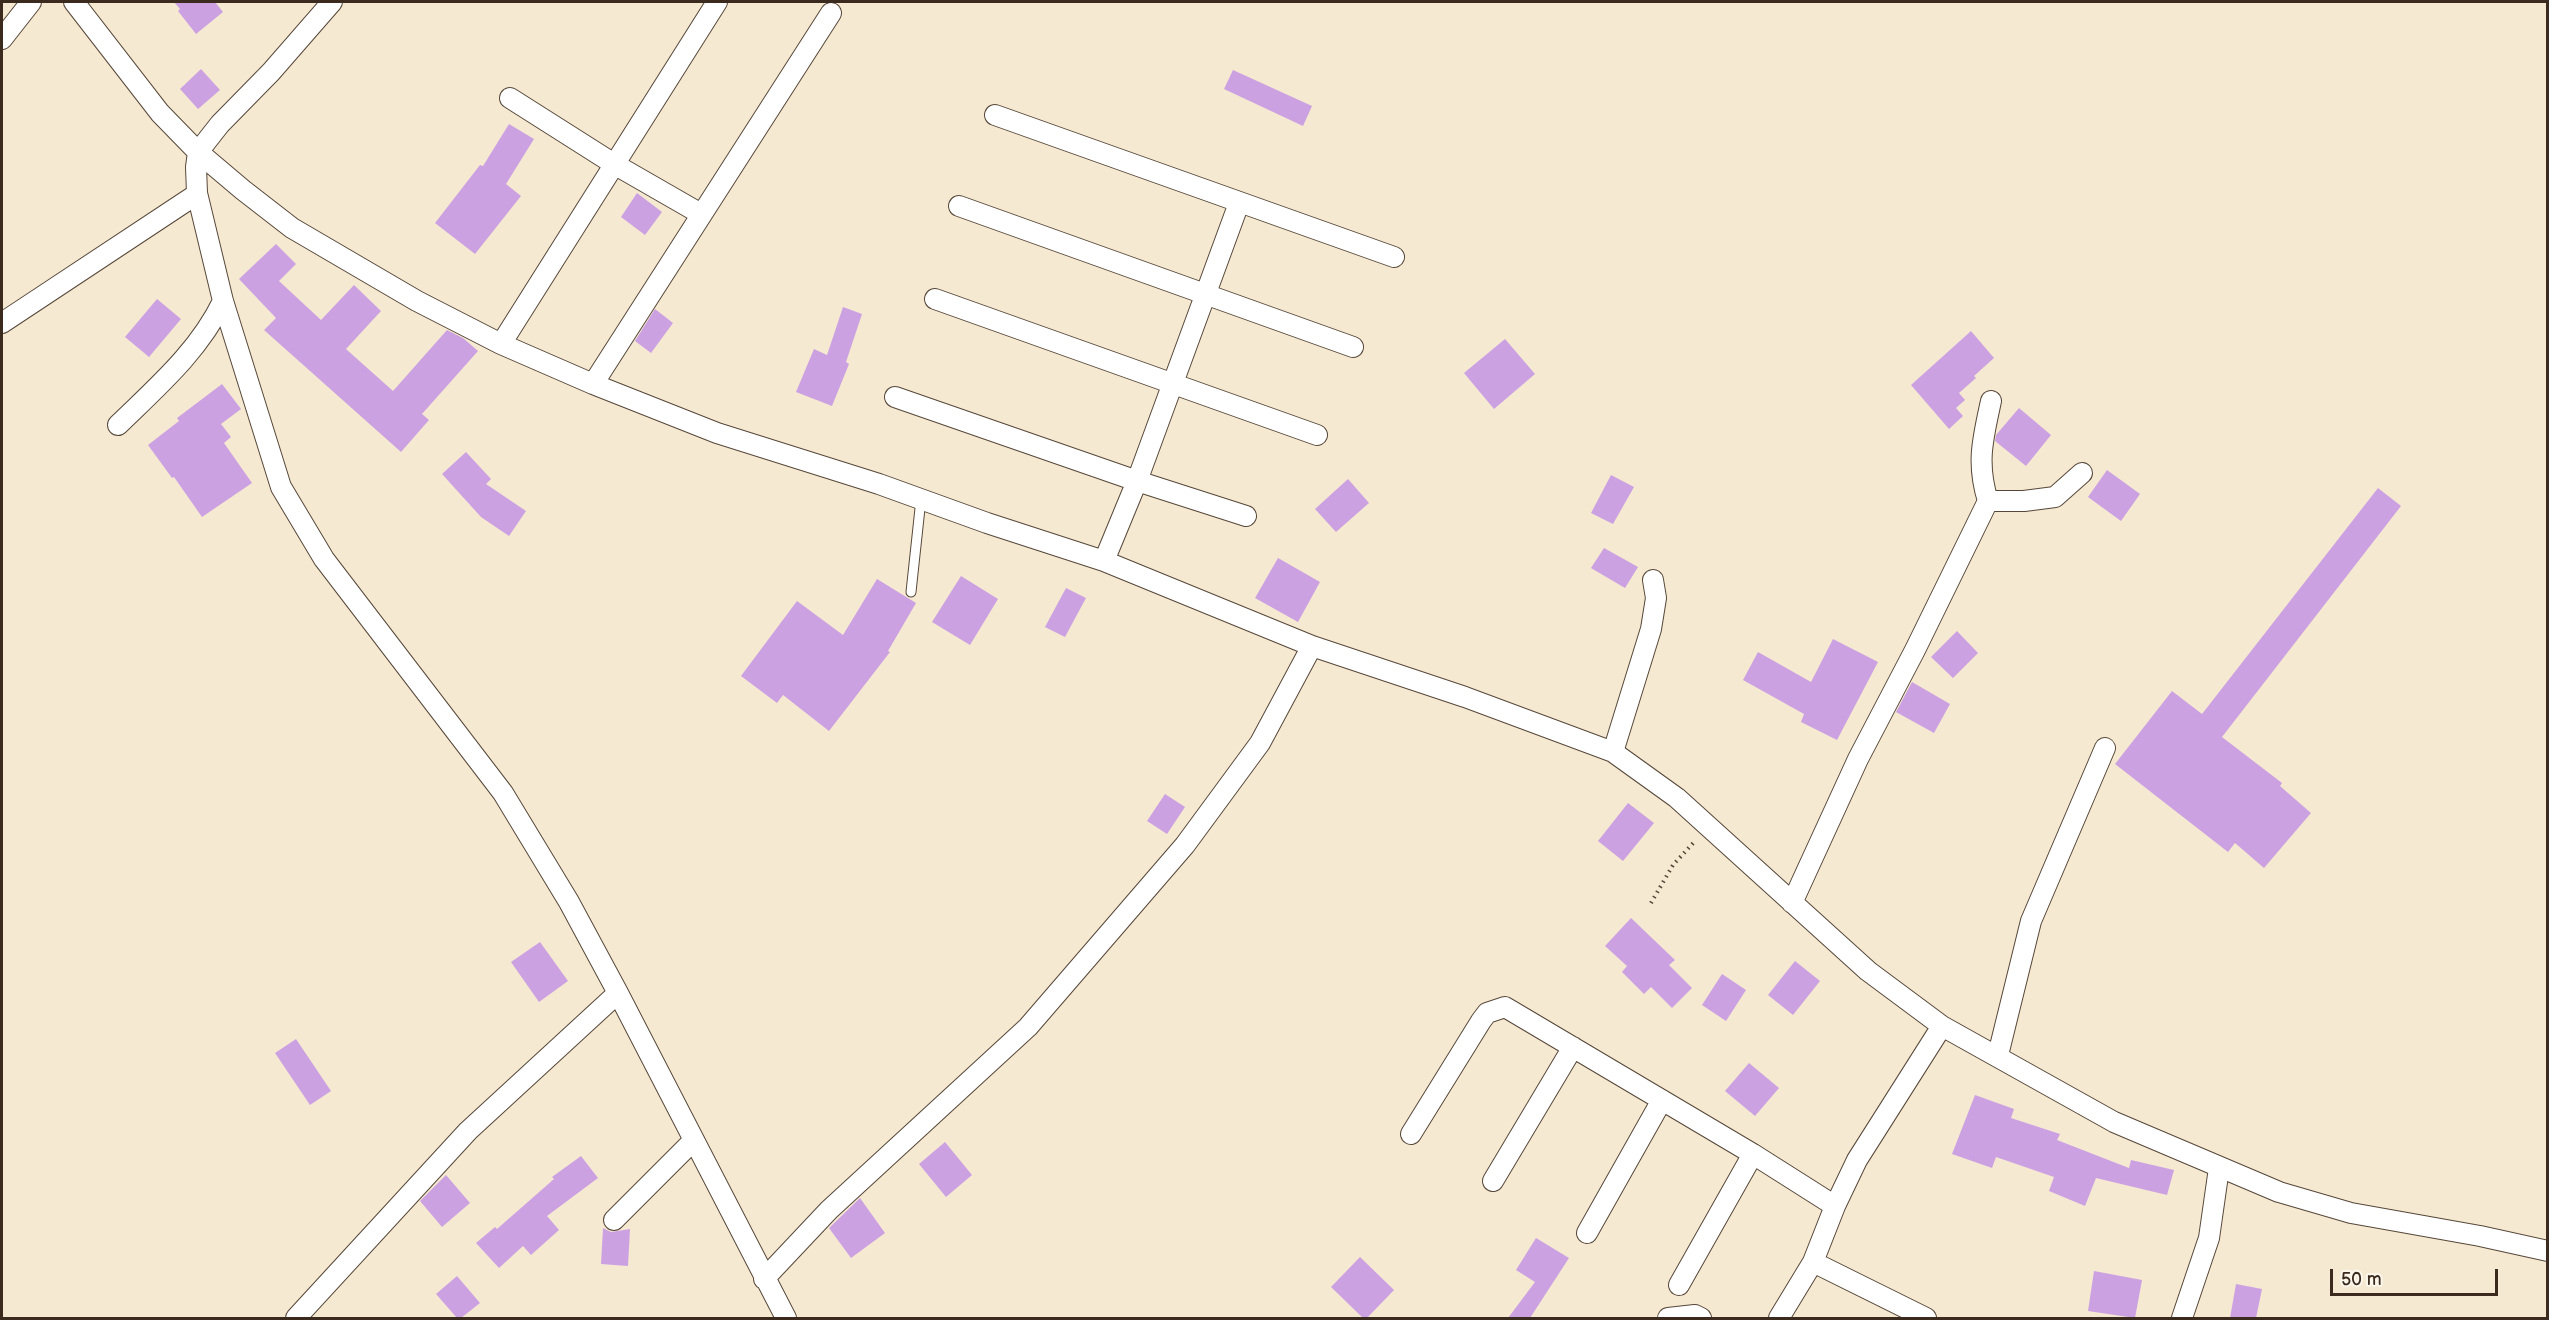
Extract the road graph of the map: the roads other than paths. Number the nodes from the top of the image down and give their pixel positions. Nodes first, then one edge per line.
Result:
1 (31, 2) edge
2 (74, 2) edge
3 (332, 2) edge
4 (717, 2) edge
5 (831, 13) dead end
6 (2, 39) edge
7 (510, 98) dead end
8 (995, 115) dead end
9 (198, 152) junction
10 (614, 164) junction
11 (197, 194) junction
12 (1239, 203) junction
13 (958, 206) dead end
14 (701, 214) junction
15 (1394, 257) dead end
16 (1206, 293) junction
17 (935, 299) dead end
18 (223, 301) junction
19 (2, 323) edge
20 (501, 344) junction
21 (1353, 347) dead end
22 (1173, 382) junction
23 (592, 384) junction
24 (895, 397) dead end
25 (1991, 401) dead end
26 (118, 425) dead end
27 (1317, 435) dead end
28 (2082, 473) dead end
29 (1137, 481) junction
30 (921, 499) junction
31 (1988, 501) junction
32 (1246, 516) dead end
33 (1104, 561) junction
34 (1653, 580) dead end
35 (911, 592) dead end
36 (1312, 646) junction
37 (2105, 748) dead end
38 (1612, 752) junction
39 (1792, 903) junction
40 (618, 993) junction
41 (1942, 1026) junction
42 (1573, 1047) junction
43 (1998, 1055) junction
44 (1662, 1100) junction
45 (1411, 1134) dead end
46 (694, 1140) junction
47 (1753, 1154) junction
48 (2219, 1168) junction
49 (1493, 1180) dead end
50 (1835, 1206) junction
51 (614, 1220) dead end
52 (1587, 1233) dead end
53 (2547, 1251) edge
54 (1813, 1262) junction
55 (764, 1279) junction
56 (1679, 1285) dead end
57 (296, 1318) edge
58 (786, 1318) edge
59 (1668, 1318) edge
60 (1701, 1318) edge
61 (1779, 1318) edge
62 (1926, 1318) edge
63 (2182, 1318) edge

1 - 6 street
2 - 9 street
3 - 9 street
4 - 10 street
5 - 14 street
7 - 10 street
8 - 12 street
9 - 11 street
9 - 20 street
10 - 14 street
10 - 20 street
11 - 18 street
11 - 19 street
12 - 15 street
12 - 16 street
13 - 16 street
14 - 23 street
16 - 21 street
16 - 22 street
17 - 22 street
18 - 26 street
18 - 40 street
20 - 23 street
22 - 27 street
22 - 29 street
23 - 30 street
24 - 29 street
25 - 31 street
28 - 31 street
29 - 32 street
29 - 33 street
30 - 33 street
30 - 35 lane
31 - 39 street
33 - 36 street
34 - 38 street
36 - 38 street
36 - 55 street
37 - 43 street
38 - 39 street
39 - 41 street
40 - 46 street
40 - 57 street
41 - 43 street
41 - 50 street
42 - 44 street
42 - 45 street
42 - 49 street
43 - 48 street
44 - 47 street
44 - 52 street
46 - 51 street
46 - 55 street
47 - 50 street
47 - 56 street
48 - 53 street
48 - 63 street
50 - 54 street
54 - 61 street
54 - 62 street
55 - 58 street
59 - 60 street

